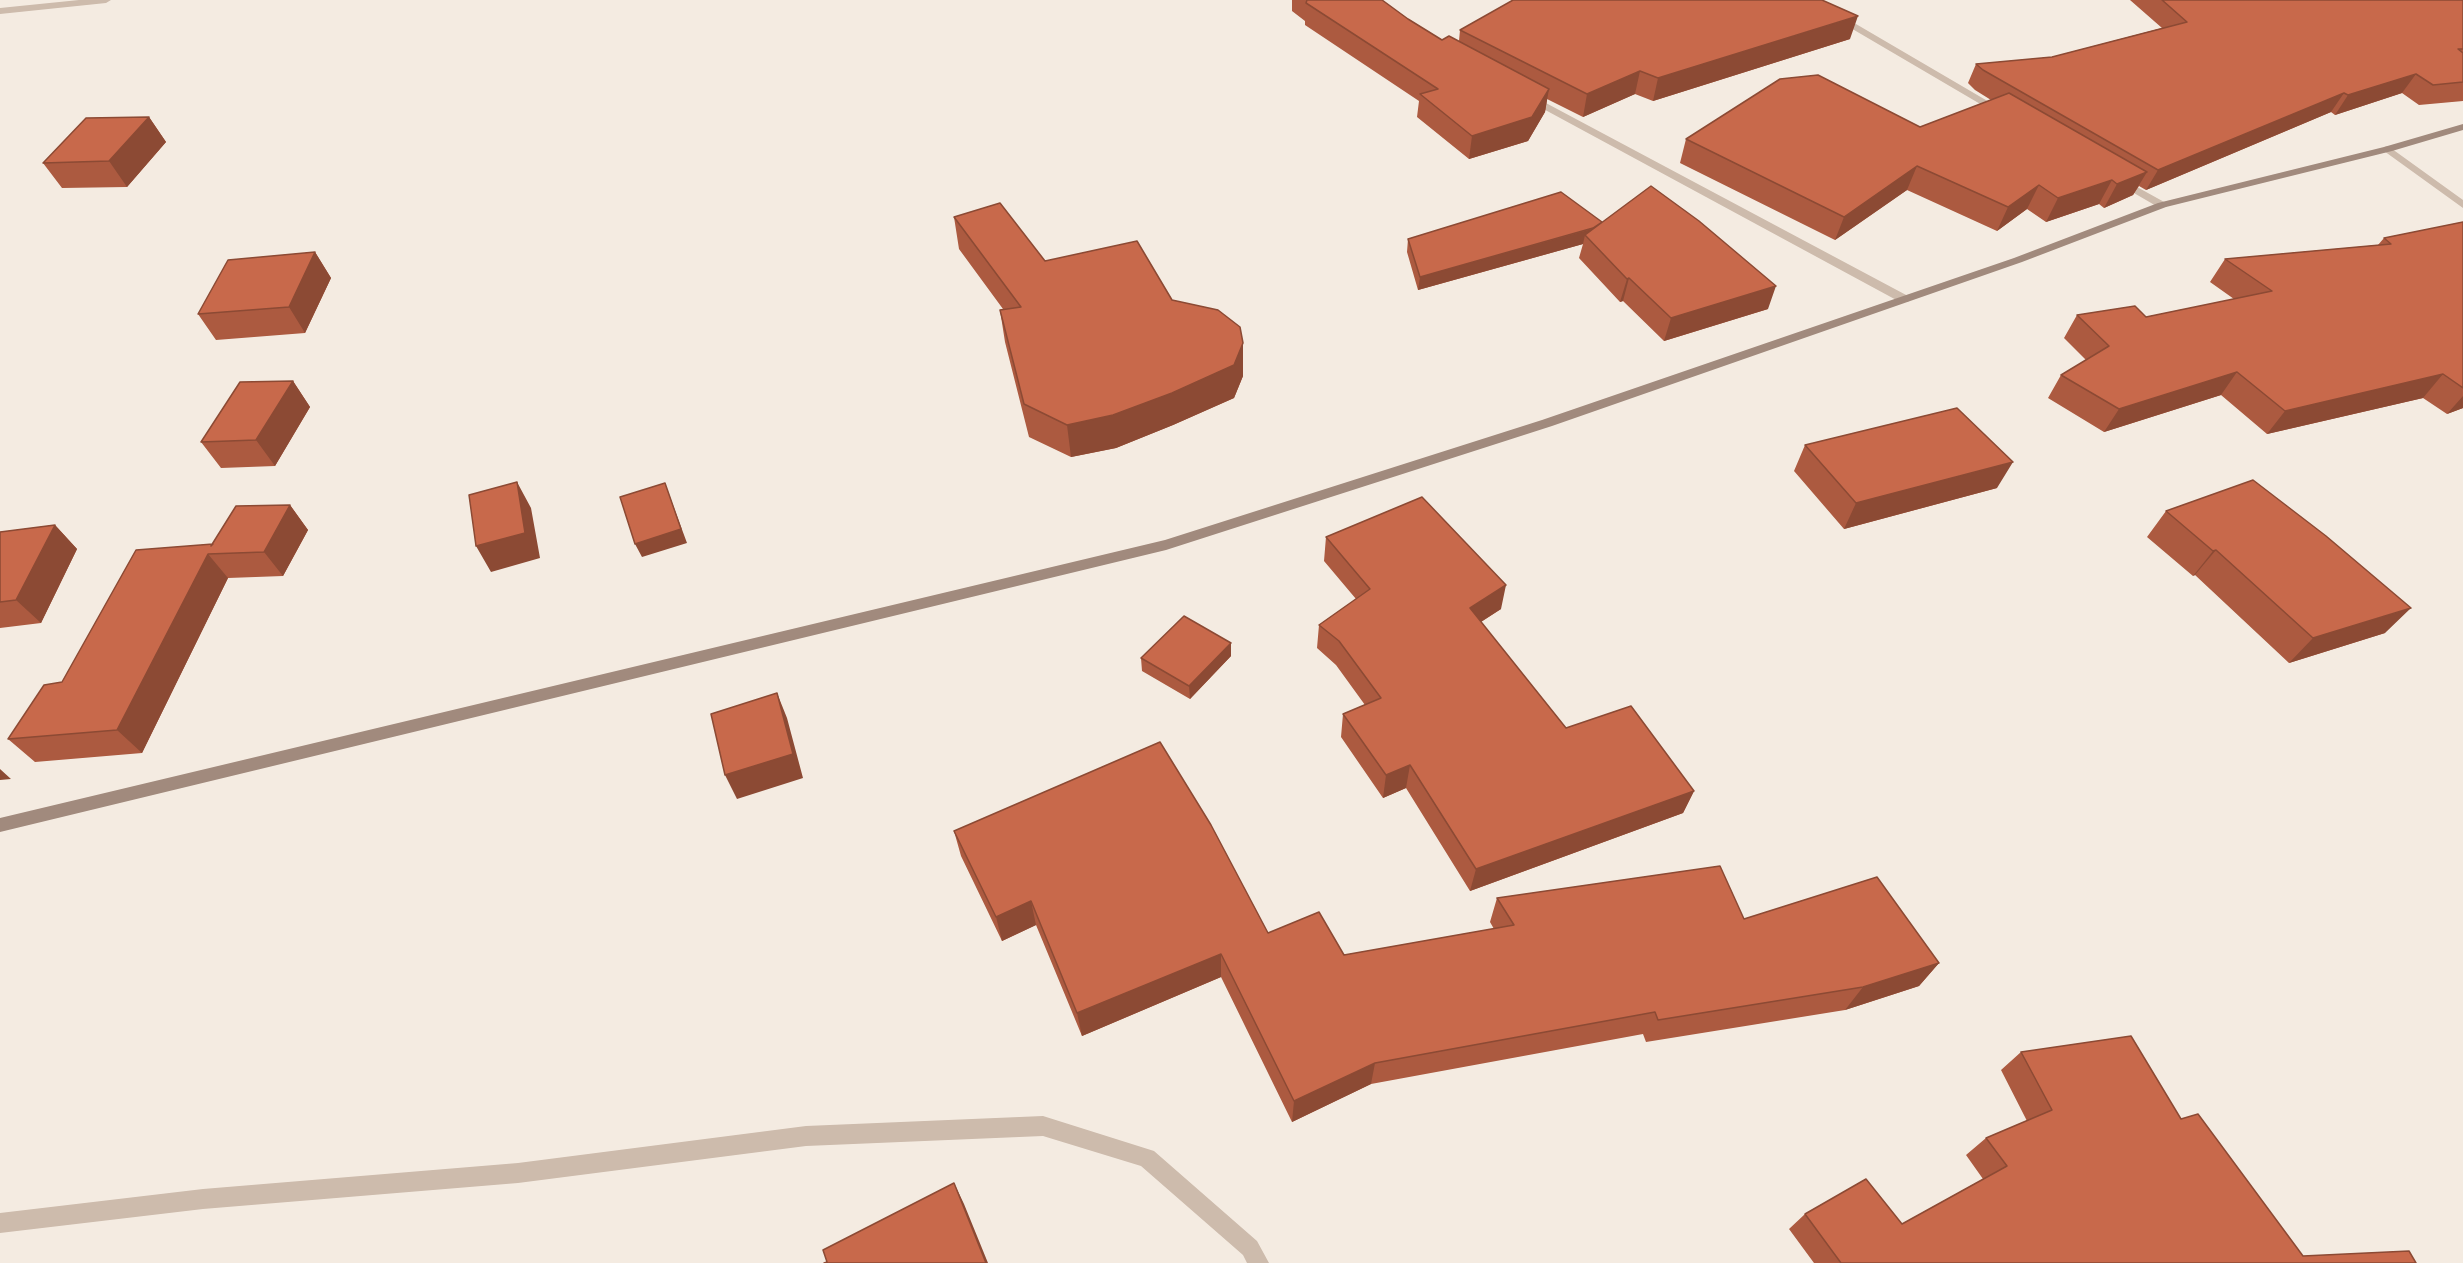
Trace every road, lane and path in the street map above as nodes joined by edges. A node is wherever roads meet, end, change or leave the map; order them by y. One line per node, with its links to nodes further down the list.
1 (106, 0): 3 (street)
2 (1808, 0): 5 (street)
3 (0, 11)
4 (1521, 93): 11 (street)
5 (2011, 117)
6 (2463, 127): 7 (street)
7 (2388, 149): 9 (street); 10 (street)
8 (2112, 176): 10 (street)
9 (2463, 204)
10 (2162, 205): 11 (street)
11 (1904, 299): 12 (street)
12 (0, 825)
13 (0, 1223): 14 (street)
14 (1259, 1263)

